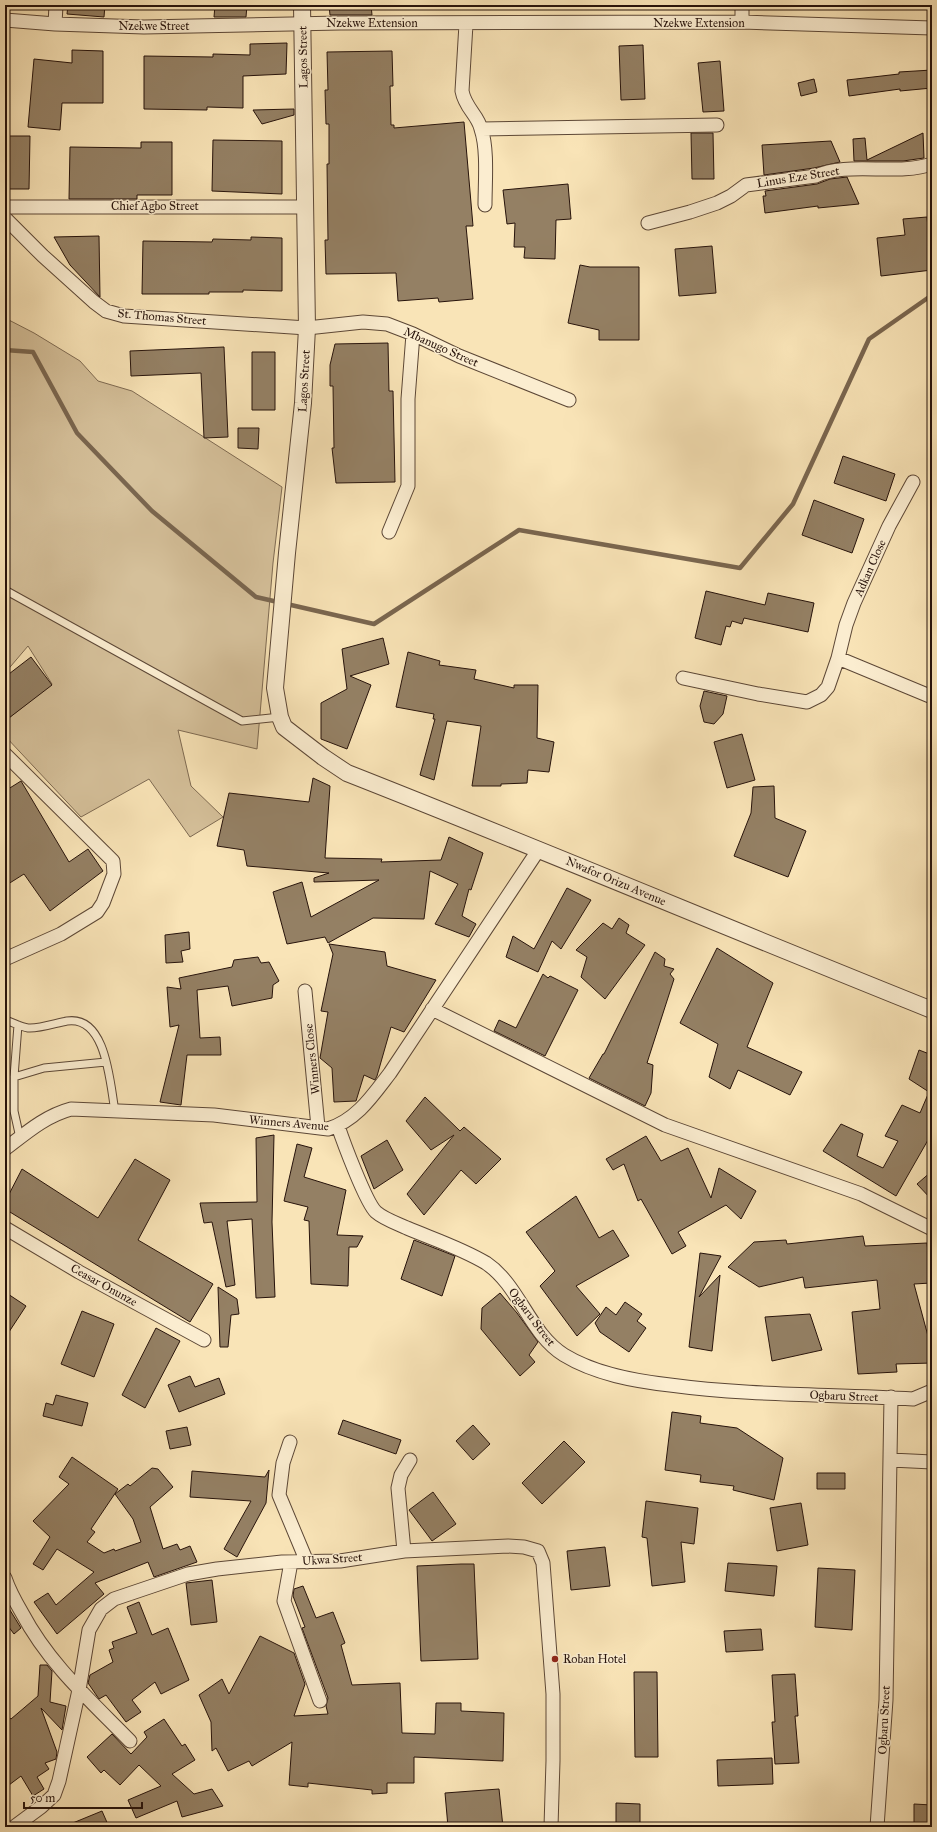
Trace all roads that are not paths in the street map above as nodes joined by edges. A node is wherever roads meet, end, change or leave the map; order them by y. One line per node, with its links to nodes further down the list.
1 (56, 5): 6 (street)
2 (302, 5): 7 (street, Lagos Street)
3 (742, 5): 5 (street)
4 (5, 20): 6 (street, Nzekwe Street)
5 (742, 22): 8 (street, Nzekwe Extension); 9 (street, Nzekwe Extension)
6 (54, 24): 7 (street, Nzekwe Street)
7 (302, 24): 8 (street, Nzekwe Extension); 13 (street, Lagos Street)
8 (466, 24): 11 (street)
9 (932, 28)
10 (717, 125): 11 (street)
11 (482, 129): 14 (street)
12 (932, 164): 17 (street, Linus Eze Street)
13 (305, 206): 15 (street, Chief Agbo Street); 18 (street, Lagos Street)
14 (485, 206)
15 (5, 207)
16 (5, 218): 18 (street, St. Thomas Street)
17 (648, 223)
18 (307, 328): 19 (street, Mbanugo Street); 27 (street, Lagos Street)
19 (413, 334): 20 (street, Mbanugo Street); 22 (street)
20 (569, 400)
21 (912, 482): 24 (street, Adkan Close)
22 (389, 532)
23 (5, 590): 27 (lane)
24 (838, 658): 25 (street, Adkan Close); 26 (street)
25 (683, 678)
26 (932, 697)
27 (280, 717): 28 (street, Lagos Street)
28 (305, 744): 30 (street, Nwafor Orizu Avenue)
29 (5, 754): 31 (street)
30 (539, 849): 33 (street, Winners Avenue); 34 (street, Nwafor Orizu Avenue)
31 (5, 959)
32 (305, 991): 41 (street, Winners Close)
33 (432, 1009): 40 (street, Winners Avenue); 45 (street)
34 (932, 1010)
35 (5, 1020): 36 (lane)
36 (18, 1025): 37 (lane); 38 (lane)
37 (106, 1062): 38 (lane); 39 (lane)
38 (14, 1077): 42 (lane)
39 (115, 1111): 41 (street, Winners Avenue); 42 (street, Winners Avenue)
40 (338, 1126): 41 (street, Winners Avenue); 48 (street, Ogbaru Street)
41 (318, 1127)
42 (20, 1138): 43 (street, Winners Avenue)
43 (5, 1149)
44 (5, 1228): 46 (street, Ceasar Onunze)
45 (932, 1229)
46 (204, 1340)
47 (932, 1391): 48 (street, Ogbaru Street)
48 (891, 1398): 51 (street, Ogbaru Street)
49 (290, 1442): 55 (street)
50 (410, 1460): 53 (street)
51 (891, 1460): 52 (street); 62 (street, Ogbaru Street)
52 (932, 1462)
53 (404, 1551): 55 (street, Ukwa Street); 61 (street, Ukwa Street)
54 (291, 1562): 55 (street, Ukwa Street); 57 (street, Ukwa Street); 58 (street)
55 (307, 1562)
56 (5, 1578): 57 (street)
57 (79, 1690): 59 (street); 60 (street, Ukwa Street)
58 (320, 1701)
59 (130, 1740)
60 (14, 1827)
61 (551, 1827)
62 (877, 1827)

